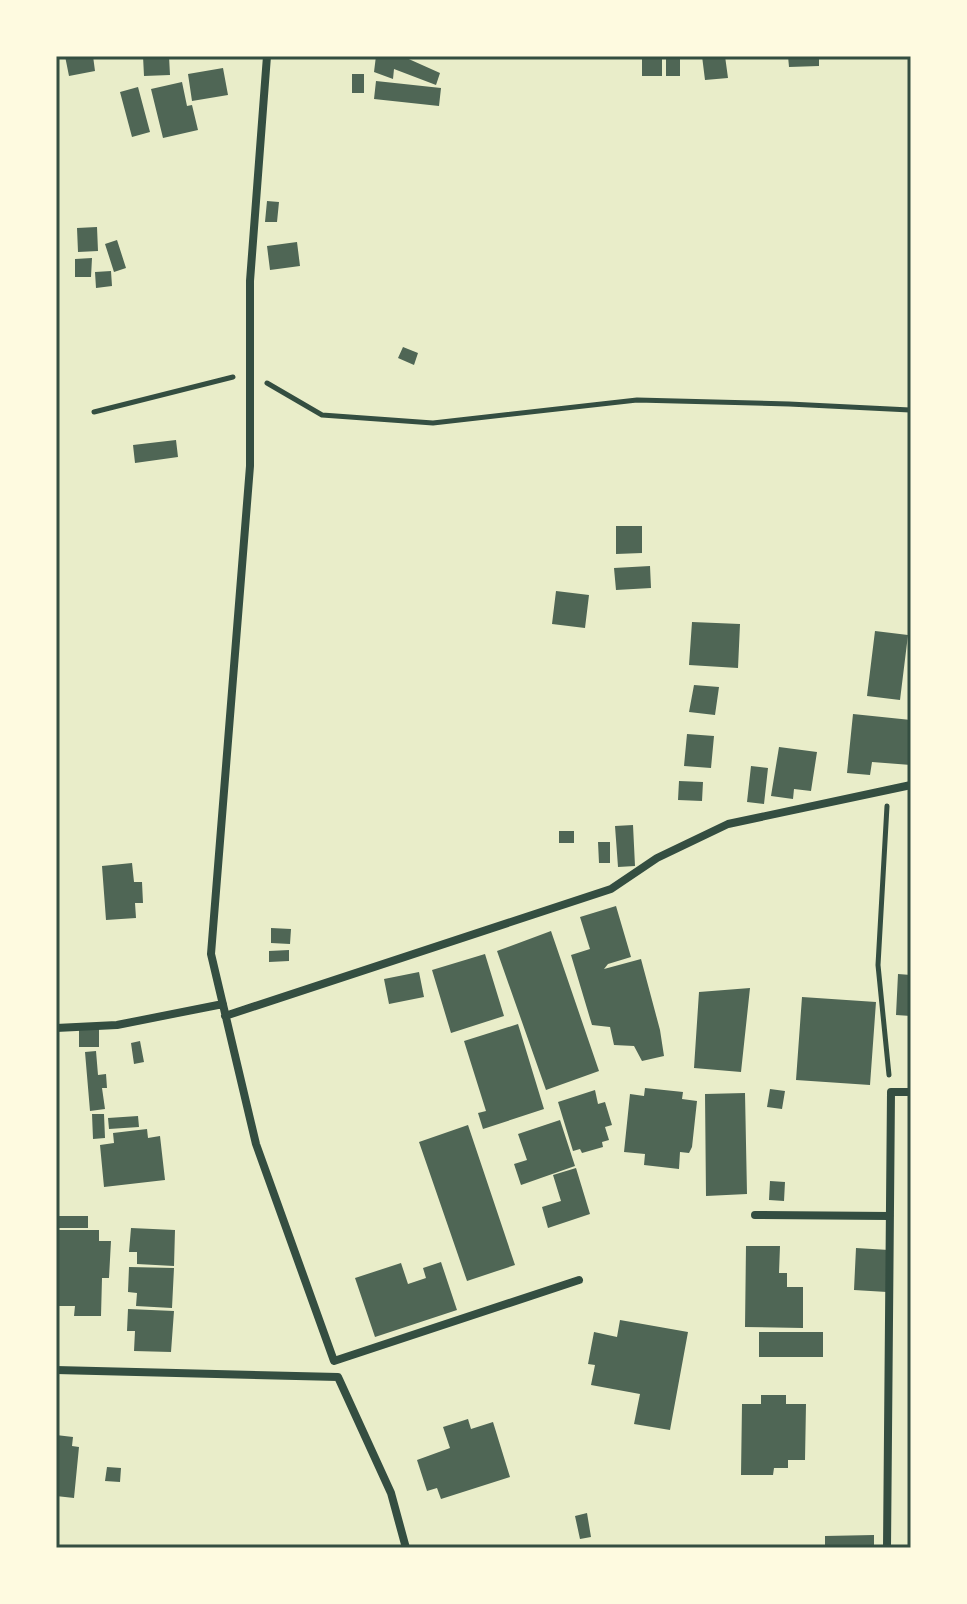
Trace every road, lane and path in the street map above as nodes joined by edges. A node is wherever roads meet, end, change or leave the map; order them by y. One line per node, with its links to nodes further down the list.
1 (267, 56): 2 (street)
2 (249, 372): 3 (path); 4 (path); 7 (street)
3 (910, 410)
4 (94, 412)
5 (911, 785): 6 (street)
6 (888, 790): 8 (street); 10 (path)
7 (223, 1004): 8 (street); 9 (street)
8 (225, 1016): 14 (street)
9 (56, 1028)
10 (891, 1092): 11 (street); 13 (street)
11 (911, 1092)
12 (755, 1215): 13 (street)
13 (890, 1216): 17 (street)
14 (579, 1280)
15 (56, 1370): 16 (street)
16 (406, 1548)
17 (887, 1548)

